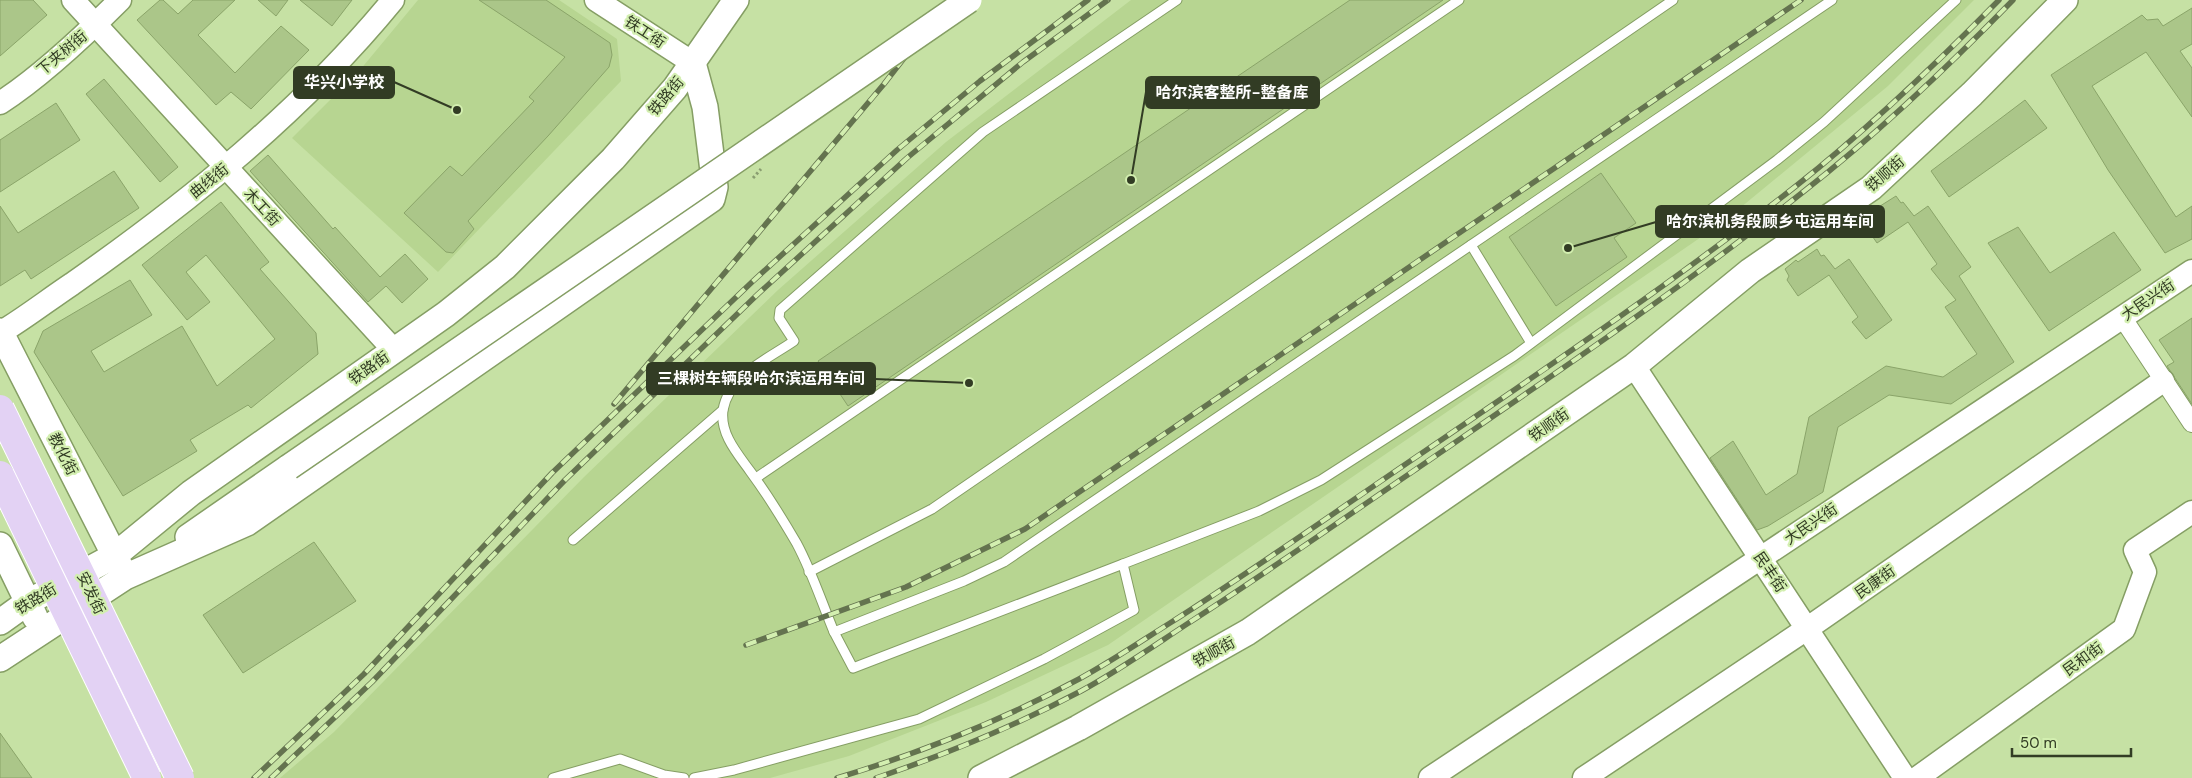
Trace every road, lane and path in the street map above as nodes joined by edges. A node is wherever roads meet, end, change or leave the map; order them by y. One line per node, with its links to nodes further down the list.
1 (73, 0): 14 (street, 木工街)
2 (120, 0): 14 (street, 下夹树街)
3 (393, 0): 17 (street, 曲线街)
4 (596, 0): 15 (street, 铁工街)
5 (736, 0): 15 (main road, 铁路街)
6 (944, 0): 29 (main road)
7 (969, 0): 29 (main road, bridge)
8 (1177, 0): 27 (lane)
9 (1459, 0): 31 (lane)
10 (1674, 0): 38 (lane)
11 (1832, 0): 18 (lane)
12 (1956, 0): 22 (lane)
13 (2065, 0): 24 (main road, 铁顺街)
14 (95, 25): 16 (street, 下夹树街); 17 (street, 木工街)
15 (693, 63): 37 (main road, 铁路街); 37 (main road, 铁路街)
16 (0, 103)
17 (226, 167): 21 (street, 曲线街); 23 (street, 木工街)
18 (1471, 245): 22 (lane); 43 (lane)
19 (2192, 271): 20 (street, 大民兴街)
20 (2122, 317): 25 (street); 35 (street, 大民兴街)
21 (0, 332): 37 (main road, 教化街)
22 (1530, 343): 36 (lane)
23 (391, 347)
24 (1634, 366): 35 (street, 民丰街); 50 (main road, 铁顺街)
25 (2163, 381): 28 (street); 41 (street, 民康街)
26 (0, 409): 46 (highway, 安发街, bridge)
27 (723, 410): 31 (lane); 33 (lane)
28 (2192, 422)
29 (284, 461): 37 (main road)
30 (0, 475): 45 (highway, 安发街, bridge)
31 (756, 478): 38 (lane)
32 (2192, 512): 54 (street, 民和街)
33 (573, 540)
34 (0, 544): 39 (main road)
35 (1761, 558): 41 (street, 民丰街); 51 (street, 大民兴街)
36 (1123, 564): 43 (lane); 49 (lane)
37 (120, 566): 39 (main road, 铁路街); 42 (main road, 铁路街)
38 (809, 572): 43 (lane)
39 (28, 602): 40 (main road, 铁路街); 42 (main road)
40 (0, 622)
41 (1808, 628): 52 (street, 民康街); 53 (street, 民丰街)
42 (42, 631): 44 (main road, 铁路街)
43 (834, 632)
44 (0, 659)
45 (147, 778)
46 (180, 778)
47 (553, 778): 48 (lane)
48 (684, 778)
49 (694, 778)
50 (981, 778)
51 (1430, 778)
52 (1584, 778)
53 (1905, 778)
54 (1917, 778)

